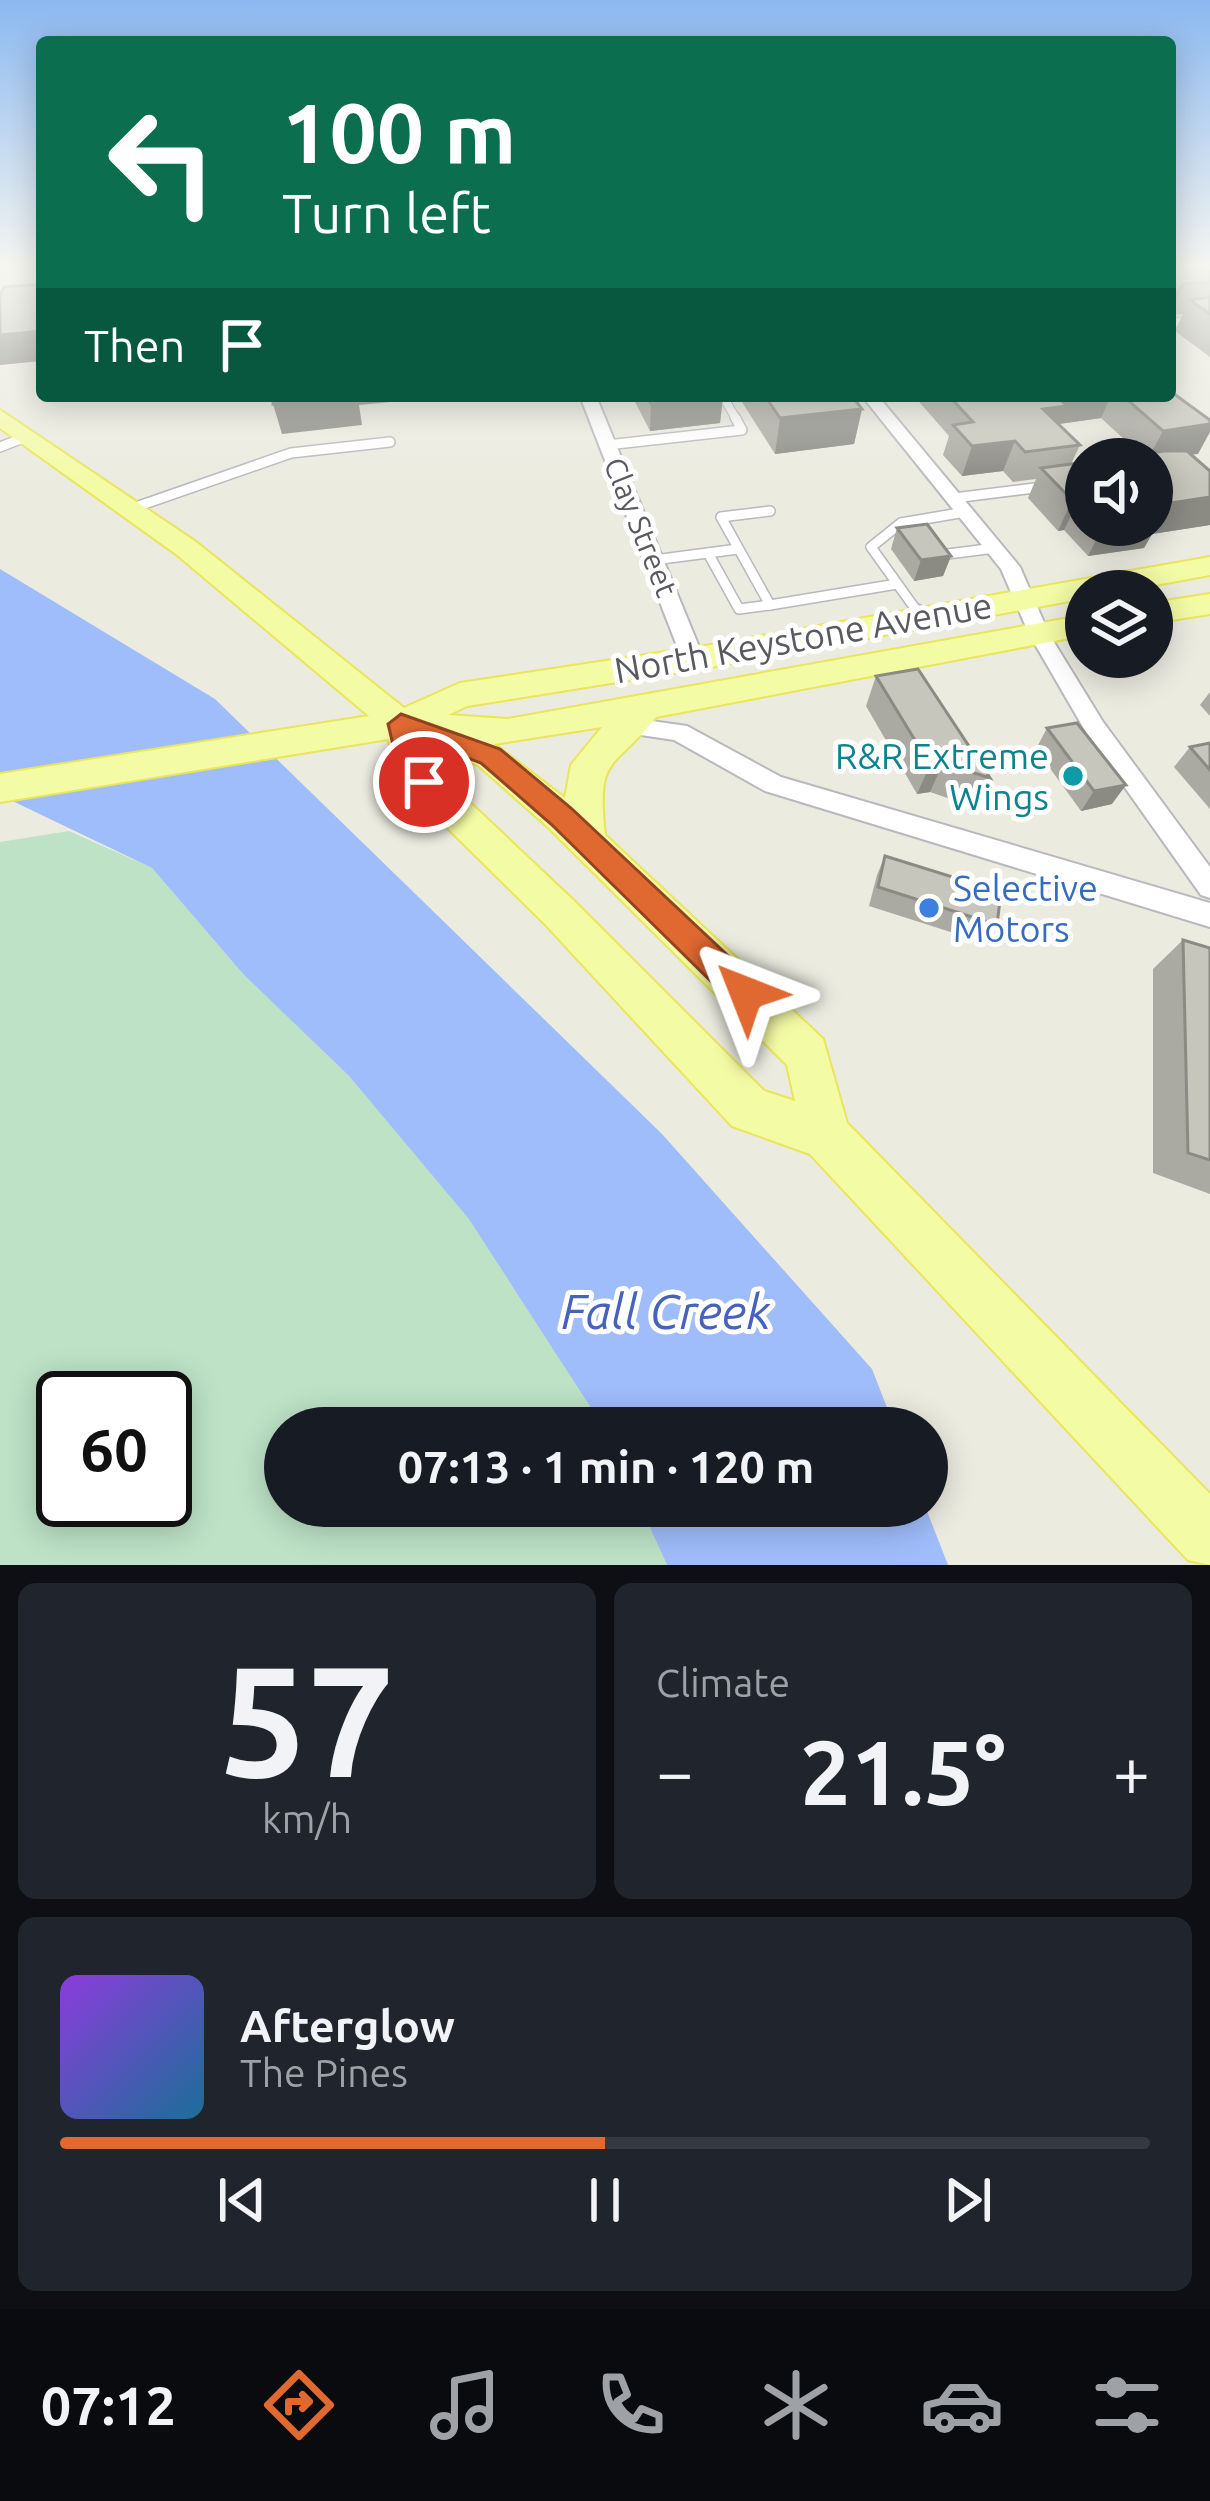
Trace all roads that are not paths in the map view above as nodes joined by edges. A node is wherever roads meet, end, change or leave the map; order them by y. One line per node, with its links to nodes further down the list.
1 (590, 402): 7 (street, Clay Street)
2 (729, 402): 7 (lane)
3 (875, 402): 10 (street)
4 (0, 417): 5 (main road)
5 (29, 436): 8 (lane); 11 (main road)
6 (390, 442): 11 (lane)
7 (608, 445): 17 (street, Clay Street)
8 (0, 447)
9 (1064, 484): 10 (lane)
10 (959, 505): 13 (street); 19 (lane)
11 (134, 508): 29 (main road)
12 (770, 511): 14 (lane)
13 (995, 548): 16 (lane); 20 (street)
14 (738, 549): 15 (lane); 22 (lane)
15 (708, 553): 17 (lane); 22 (lane)
16 (940, 554)
17 (654, 560): 27 (street, Clay Street)
18 (1210, 566): 20 (main road, North Keystone Avenue)
19 (897, 584): 22 (lane); 24 (lane)
20 (1024, 597): 24 (main road, North Keystone Avenue); 26 (street)
21 (1210, 604): 23 (main road)
22 (770, 605)
23 (1173, 610)
24 (920, 616): 27 (main road, North Keystone Avenue)
25 (1065, 629): 26 (main road, North Keystone Avenue)
26 (1039, 634): 28 (main road, North Keystone Avenue); 32 (street)
27 (693, 659): 29 (main road, North Keystone Avenue)
28 (637, 717): 29 (main road, North Keystone Avenue); 31 (main road); 33 (street)
29 (401, 724): 30 (main road, North Keystone Avenue); 31 (main road); 34 (main road)
30 (0, 788)
31 (587, 841): 34 (main road)
32 (1210, 887)
33 (1210, 915)
34 (826, 1136): 35 (main road)
35 (1210, 1538)

